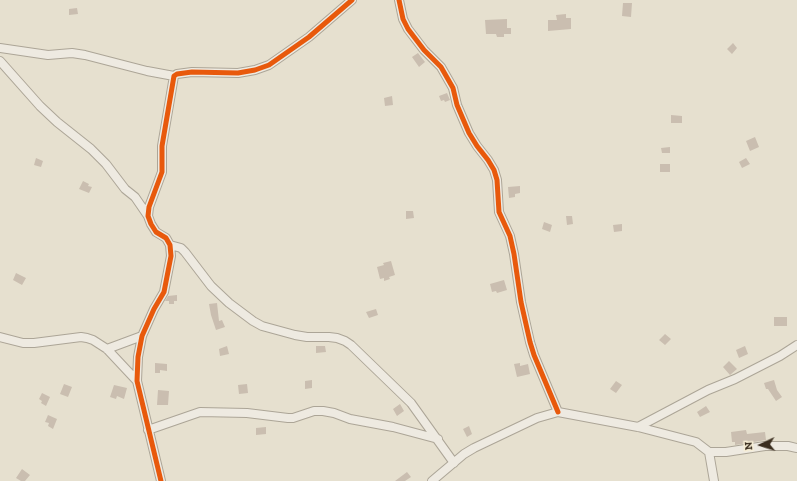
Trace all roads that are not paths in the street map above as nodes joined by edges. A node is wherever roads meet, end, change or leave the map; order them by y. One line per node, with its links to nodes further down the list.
1 (352, 0): 5 (street)
2 (399, 0): 13 (street)
3 (0, 48): 5 (street)
4 (0, 61): 6 (street)
5 (174, 76): 6 (street)
6 (148, 216): 7 (street)
7 (170, 245): 8 (street); 16 (street)
8 (142, 336): 11 (street); 12 (street)
9 (0, 337): 11 (street)
10 (797, 345): 14 (street)
11 (107, 349): 12 (street)
12 (137, 381): 15 (street)
13 (558, 412): 14 (street); 19 (street)
14 (638, 427): 18 (street)
15 (148, 430): 16 (street); 20 (street)
16 (438, 439): 19 (street)
17 (797, 448): 18 (street)
18 (709, 452): 22 (street)
19 (454, 463): 21 (street)
20 (161, 481)
21 (432, 481)
22 (714, 481)

